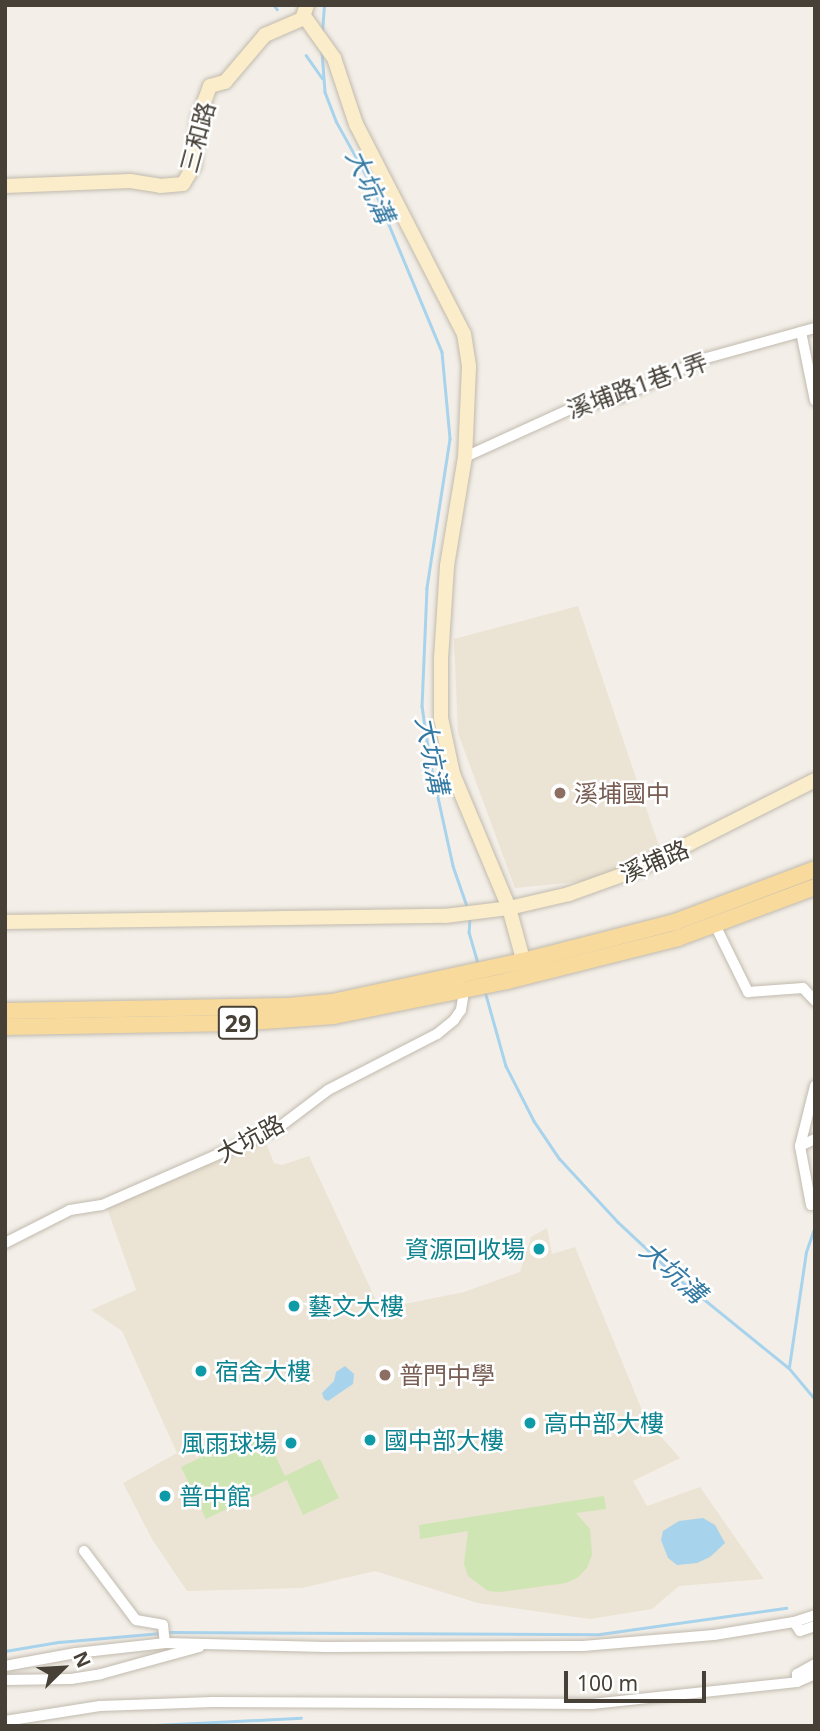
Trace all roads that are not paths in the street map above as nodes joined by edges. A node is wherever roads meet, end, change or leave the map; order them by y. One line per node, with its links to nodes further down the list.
1 (308, 16): 2 (street, 三和路); 6 (street)
2 (5, 186)
3 (815, 328): 4 (street, 溪埔路1巷1弄)
4 (801, 332): 5 (street); 6 (street, 溪埔路1巷1弄)
5 (815, 401)
6 (465, 457): 10 (street)
7 (815, 780): 10 (street, 溪埔路)
8 (815, 869): 13 (main road, 29)
9 (815, 887): 12 (main road, 29)
10 (509, 908): 11 (street, 溪埔路); 13 (street)
11 (5, 922)
12 (715, 925): 13 (main road, 29); 15 (street)
13 (525, 969): 14 (main road, 29)
14 (463, 982): 16 (main road, 29); 17 (main road, 29); 22 (street, 大坑路)
15 (815, 1001)
16 (5, 1011)
17 (5, 1027)
18 (815, 1086): 20 (street)
19 (815, 1139): 20 (street)
20 (800, 1146): 21 (street)
21 (811, 1205)
22 (5, 1243)
23 (84, 1551): 27 (street)
24 (815, 1615): 25 (street)
25 (794, 1622): 26 (street); 28 (street)
26 (815, 1626)
27 (165, 1643): 28 (street); 30 (street)
28 (210, 1644): 32 (street)
29 (815, 1664): 33 (street)
30 (5, 1666)
31 (815, 1674): 33 (street)
32 (5, 1680)
33 (797, 1682): 34 (street)
34 (5, 1721)

